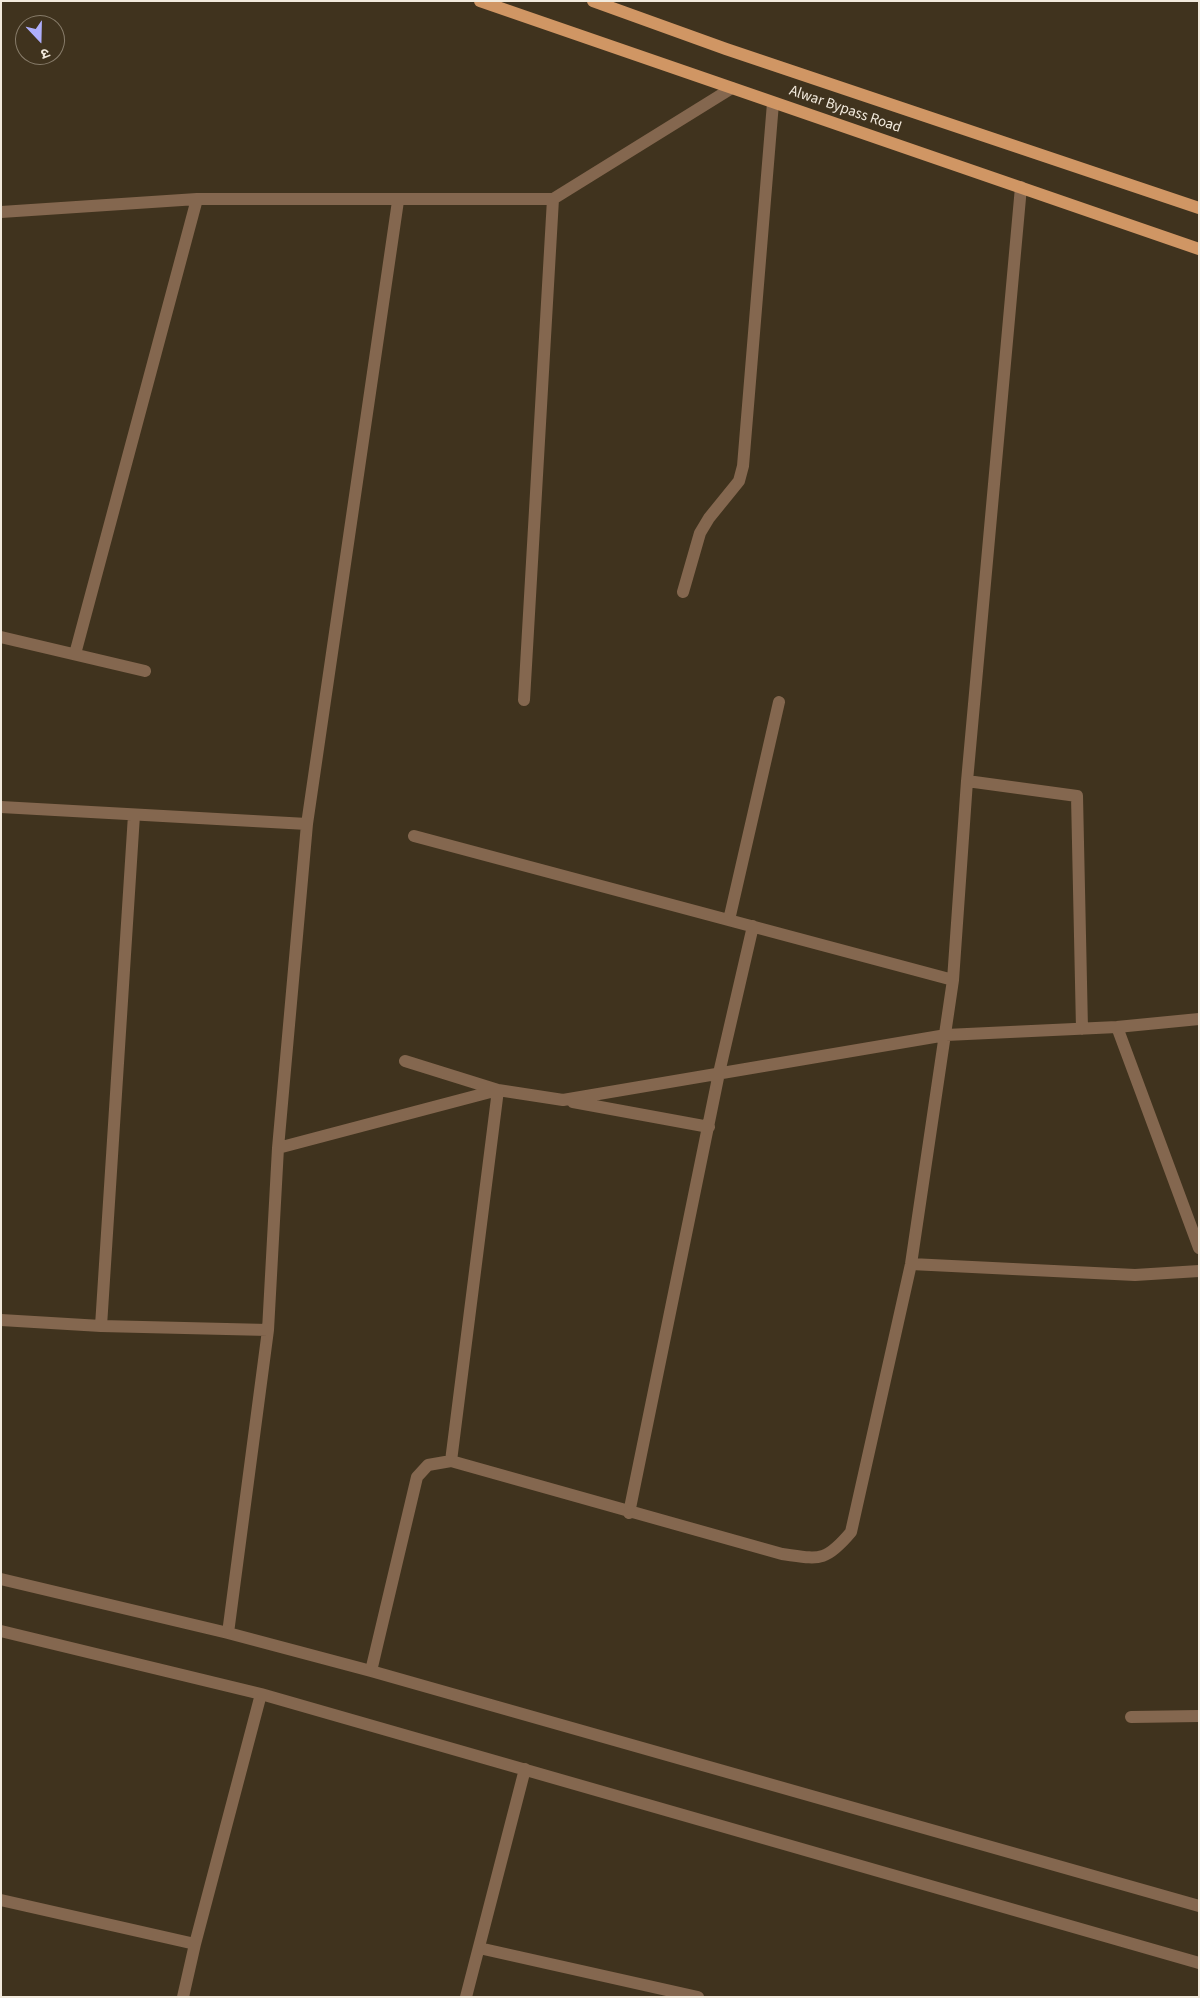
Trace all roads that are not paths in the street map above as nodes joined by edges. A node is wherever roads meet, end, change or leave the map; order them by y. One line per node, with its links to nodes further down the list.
1 (480, 1): 3 (main road, Alwar Bypass Road)
2 (593, 1): 9 (main road, Alwar Bypass Road)
3 (732, 88): 4 (main road, Alwar Bypass Road); 7 (street)
4 (773, 103): 5 (main road, Alwar Bypass Road); 12 (street)
5 (1021, 187): 11 (main road, Alwar Bypass Road); 18 (street)
6 (197, 199): 8 (street); 10 (street); 14 (street)
7 (553, 199): 8 (street); 16 (street)
8 (398, 201): 21 (street)
9 (1199, 208)
10 (1, 212)
11 (1199, 249)
12 (683, 592)
13 (1, 637): 14 (street)
14 (75, 654): 15 (street)
15 (145, 671)
16 (524, 700)
17 (779, 702): 23 (street)
18 (967, 781): 25 (street); 28 (street)
19 (1, 807): 20 (street)
20 (134, 815): 21 (street); 40 (street)
21 (307, 824): 35 (street)
22 (414, 836): 23 (street)
23 (729, 920): 24 (street)
24 (753, 926): 25 (street); 31 (street)
25 (953, 980): 29 (street)
26 (1199, 1019): 27 (street)
27 (1117, 1026): 28 (street); 36 (street)
28 (1082, 1028): 29 (street)
29 (946, 1035): 31 (street); 37 (street)
30 (405, 1061): 32 (street)
31 (720, 1074): 33 (street); 34 (street)
32 (498, 1090): 33 (street); 35 (street); 42 (street)
33 (563, 1100): 34 (street)
34 (708, 1127): 43 (street)
35 (278, 1148): 41 (street)
36 (1199, 1248)
37 (911, 1264): 38 (street); 43 (street)
38 (1199, 1271)
39 (1, 1320): 40 (street)
40 (101, 1326): 41 (street)
41 (268, 1330): 46 (street)
42 (451, 1461): 43 (street); 47 (street)
43 (629, 1512)
44 (1, 1579): 46 (street)
45 (1, 1631): 48 (street)
46 (228, 1632): 47 (street)
47 (371, 1670): 53 (street)
48 (260, 1694): 51 (street); 54 (street)
49 (1131, 1716): 50 (street)
50 (1199, 1716)
51 (525, 1769): 55 (street); 56 (street)
52 (1, 1900): 54 (street)
53 (1199, 1906)
54 (195, 1944): 57 (street)
55 (479, 1948): 58 (street); 59 (street)
56 (1199, 1963)
57 (183, 1997)
58 (466, 1997)
59 (698, 1997)

